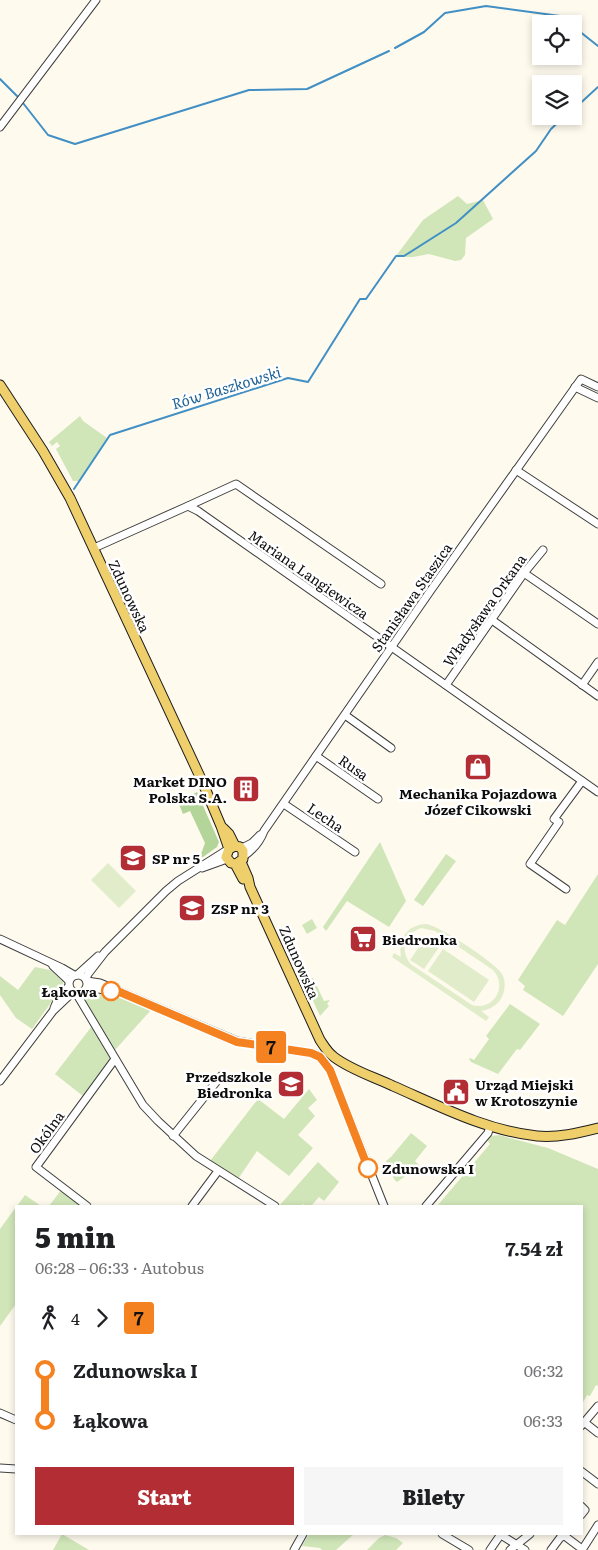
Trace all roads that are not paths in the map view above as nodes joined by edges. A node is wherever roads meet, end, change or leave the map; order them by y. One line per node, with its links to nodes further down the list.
1 (96, 0): 2 (street)
2 (0, 127)
3 (0, 385): 10 (main road, Zdunowska)
4 (575, 387): 5 (street, Stanisława Staszica); 6 (street); 7 (street, Stanisława Staszica)
5 (598, 388)
6 (598, 398)
7 (516, 470): 9 (street); 16 (street, Stanisława Staszica)
8 (188, 506): 10 (street); 13 (street); 16 (street, Mariana Langiewicza)
9 (598, 524)
10 (94, 548): 29 (main road, Zdunowska)
11 (543, 550): 12 (street, Władysława Orkana)
12 (524, 573): 14 (street, Władysława Orkana); 15 (street)
13 (381, 584)
14 (492, 620): 18 (street, Władysława Orkana); 19 (street)
15 (598, 624)
16 (392, 646): 18 (street, Mariana Langiewicza); 21 (street, Stanisława Staszica)
17 (598, 662): 19 (street)
18 (446, 685): 24 (street, Mariana Langiewicza)
19 (582, 685): 20 (street)
20 (598, 696)
21 (345, 715): 22 (street); 23 (street, Stanisława Staszica)
22 (391, 748)
23 (316, 756): 26 (street, Rusa); 27 (street, Stanisława Staszica)
24 (582, 781): 25 (street, Mariana Langiewicza); 30 (street)
25 (598, 792)
26 (378, 799)
27 (284, 804): 28 (street, Lecha); 29 (street, Stanisława Staszica)
28 (355, 852)
29 (235, 854): 32 (street, Stanisława Staszica); 41 (main road, Zdunowska)
30 (566, 889)
31 (0, 939): 33 (street)
32 (105, 952): 34 (street, Stanisława Staszica); 35 (street, Stanisława Staszica)
33 (49, 962): 34 (street); 36 (street)
34 (76, 975): 35 (street); 36 (street, Stanisława Staszica)
35 (86, 985): 36 (street); 37 (street); 48 (street)
36 (72, 988): 37 (street); 40 (street)
37 (83, 1003): 38 (street)
38 (115, 1059): 43 (street); 45 (street, Okólna)
39 (221, 1076): 43 (street)
40 (0, 1081)
41 (490, 1126): 42 (main road); 49 (street)
42 (598, 1128)
43 (173, 1136): 44 (street)
44 (218, 1171): 46 (street); 47 (street)
45 (86, 1205)
46 (193, 1205)
47 (272, 1205)
48 (384, 1205)
49 (427, 1205)
50 (598, 1406): 53 (street)
51 (0, 1413): 52 (street)
52 (15, 1420)
53 (583, 1424): 54 (street)
54 (598, 1433)
55 (0, 1468): 56 (street)
56 (15, 1469)
57 (583, 1477): 58 (street)
58 (598, 1484)
59 (598, 1525): 74 (street)
60 (302, 1535): 68 (street)
61 (444, 1535): 69 (street)
62 (500, 1535): 70 (street)
63 (502, 1535): 67 (street)
64 (529, 1535): 67 (street)
65 (563, 1535): 73 (street)
66 (565, 1535): 74 (street)
67 (517, 1545): 71 (street); 72 (street)
68 (294, 1550)
69 (469, 1550)
70 (490, 1550)
71 (510, 1550)
72 (525, 1550)
73 (551, 1550)
74 (582, 1550)

